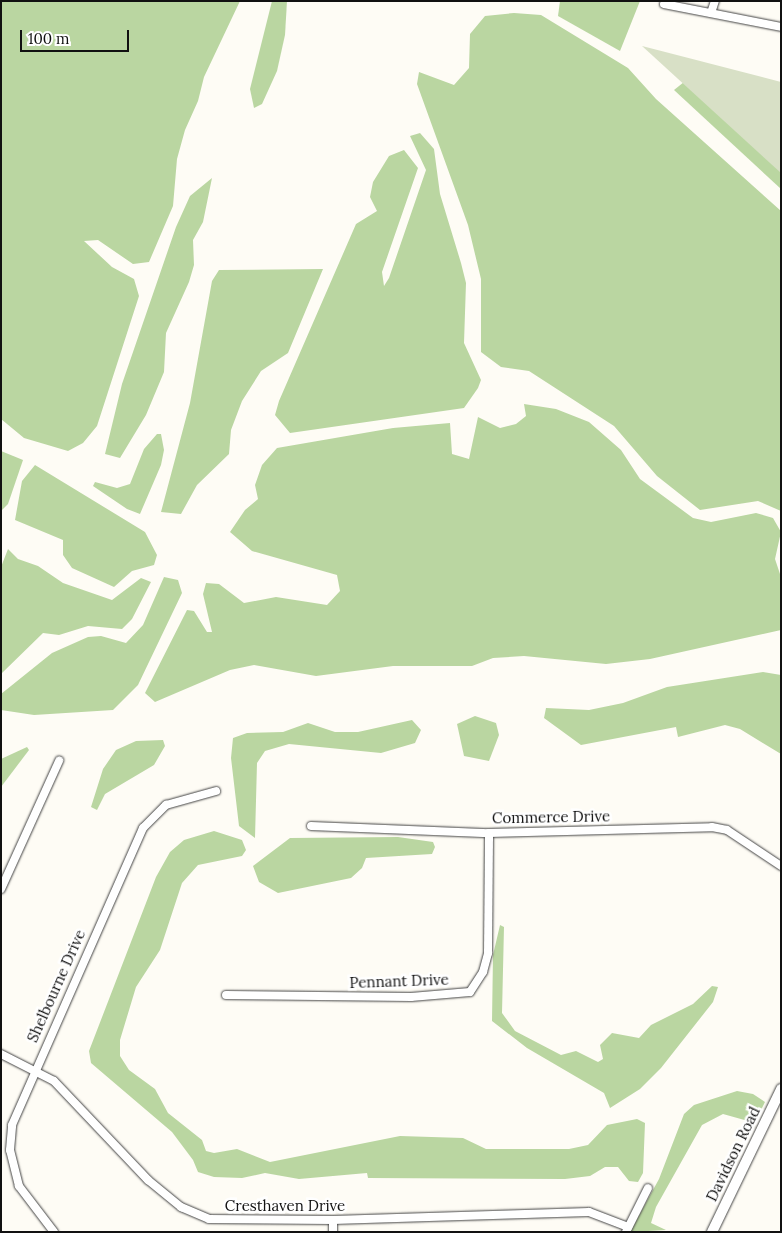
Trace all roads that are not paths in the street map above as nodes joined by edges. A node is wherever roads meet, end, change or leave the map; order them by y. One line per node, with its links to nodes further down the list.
1 (715, 1): 3 (street)
2 (664, 4): 3 (street)
3 (710, 13): 4 (street)
4 (781, 27)
5 (59, 761): 10 (street)
6 (216, 791): 13 (street, Shelbourne Drive)
7 (311, 826): 8 (street, Commerce Drive)
8 (489, 833): 9 (street, Commerce Drive); 11 (street, Pennant Drive)
9 (781, 866)
10 (1, 889)
11 (226, 995)
12 (1, 1054): 13 (street, Cresthaven Drive)
13 (34, 1069): 16 (street, Cresthaven Drive); 18 (street, Shelbourne Drive)
14 (781, 1089): 20 (street, Davidson Road)
15 (648, 1188): 17 (street)
16 (333, 1220): 17 (street, Cresthaven Drive); 19 (street)
17 (627, 1229)
18 (54, 1232)
19 (333, 1232)
20 (712, 1232)

